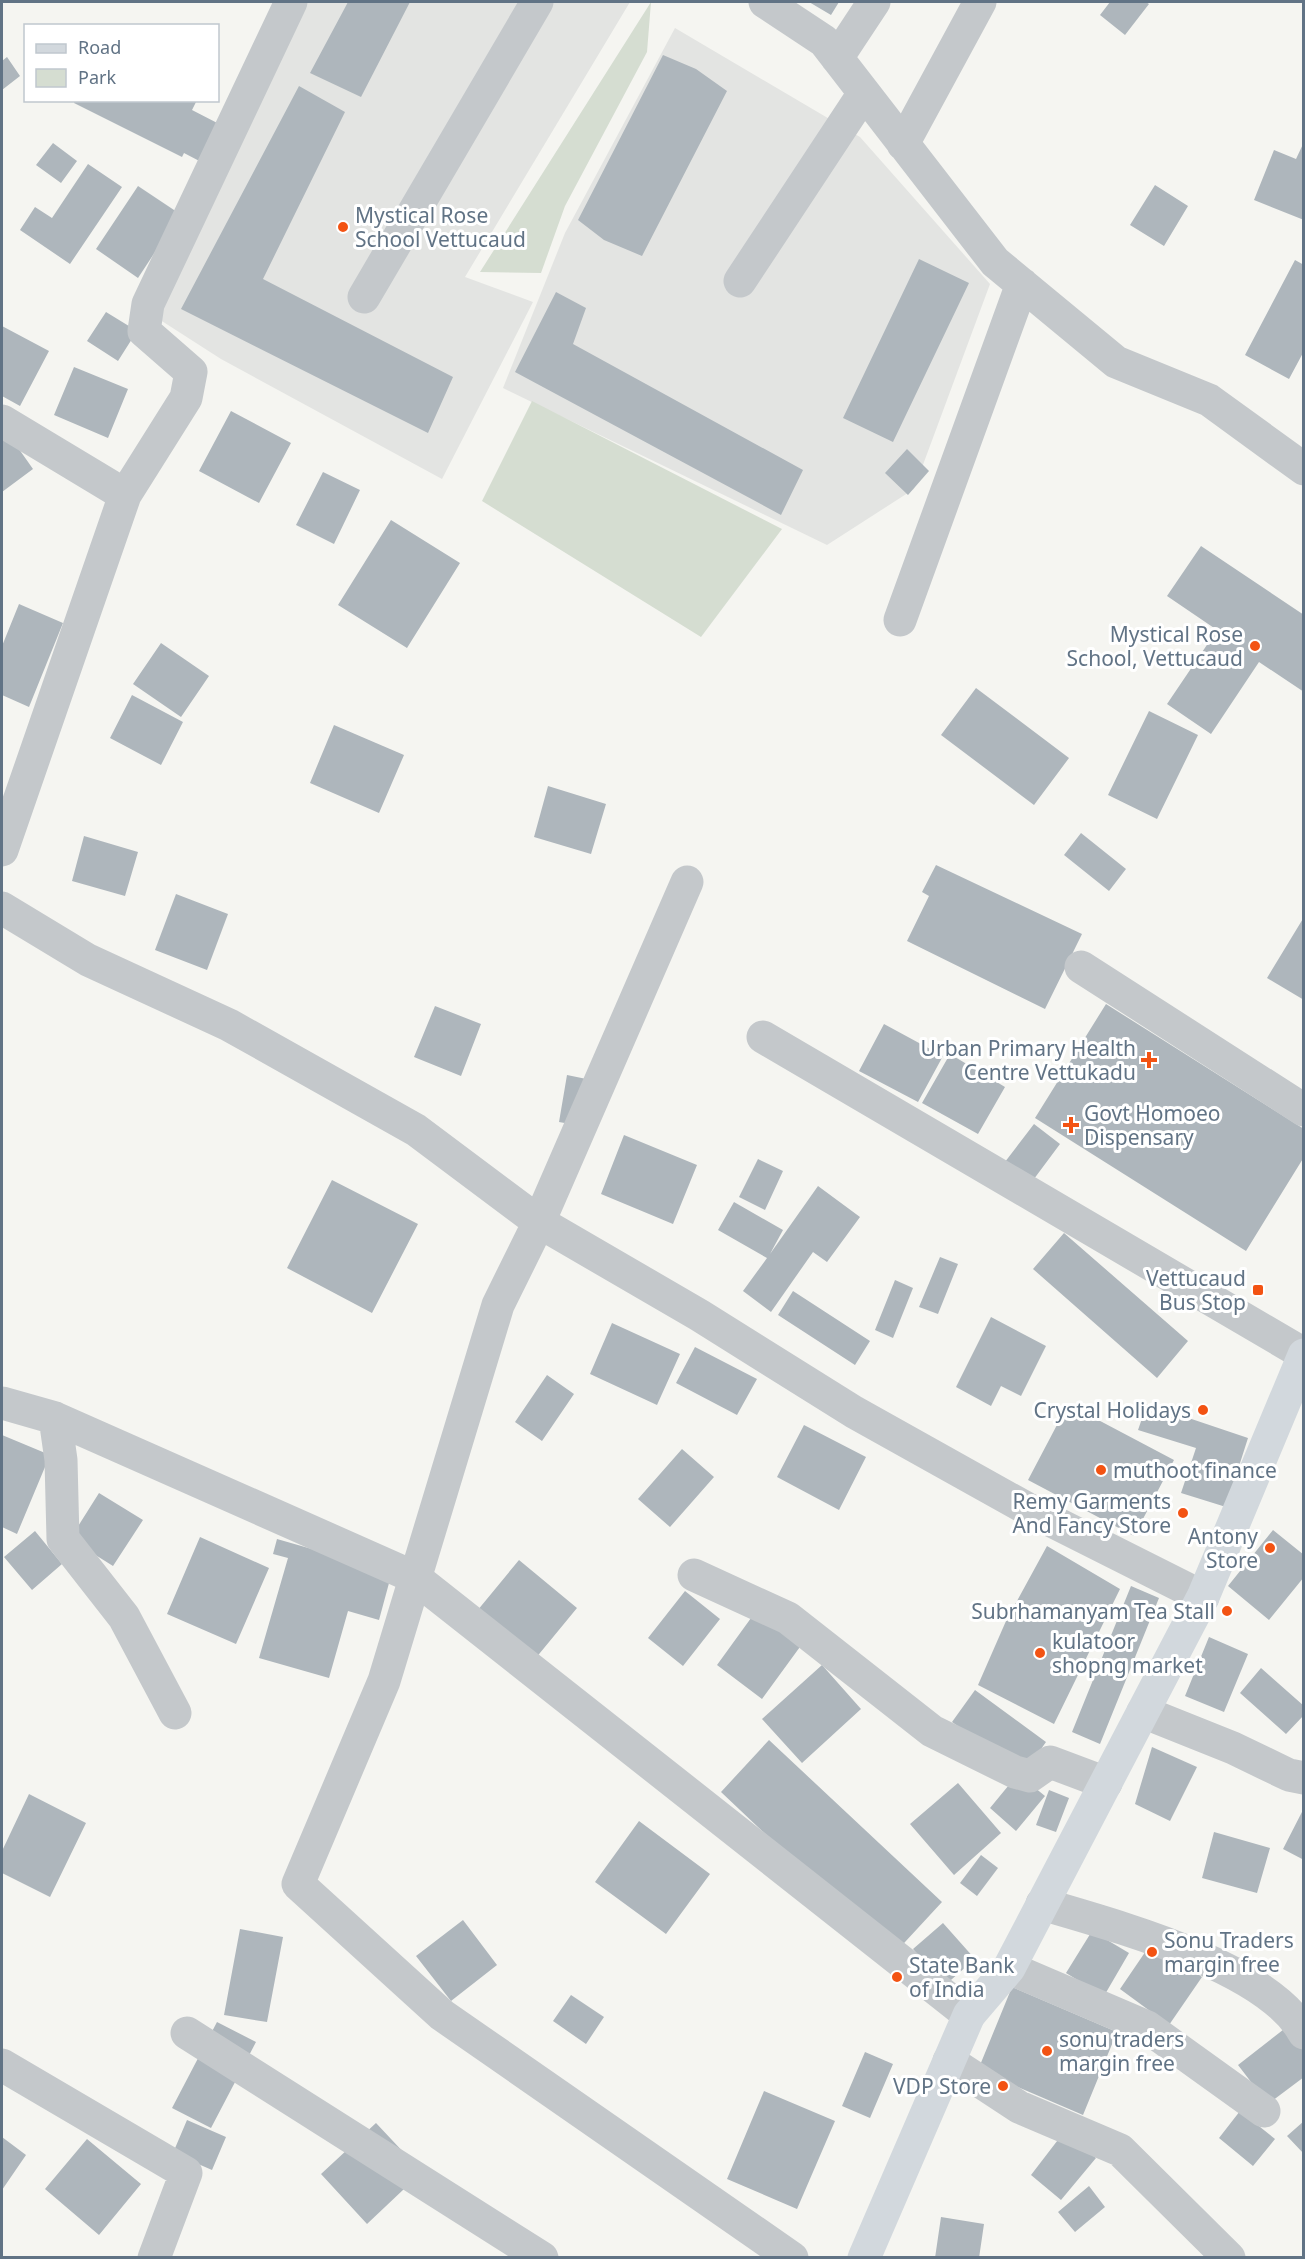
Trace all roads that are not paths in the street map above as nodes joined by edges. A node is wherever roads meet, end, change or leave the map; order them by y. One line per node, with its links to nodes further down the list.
1 (291, 2): 14 (street)
2 (537, 2): 11 (street)
3 (765, 2): 6 (street)
4 (874, 2): 6 (street)
5 (980, 2): 8 (street)
6 (837, 58): 7 (street)
7 (864, 93): 8 (street); 9 (street)
8 (903, 144): 10 (street)
9 (740, 281)
10 (1022, 284): 13 (street); 15 (street)
11 (364, 297)
12 (2, 421): 14 (street)
13 (1304, 469)
14 (125, 495): 16 (street)
15 (900, 620)
16 (2, 850)
17 (687, 882): 22 (street)
18 (2, 908): 22 (street)
19 (1081, 967): 21 (street)
20 (763, 1037): 23 (street)
21 (1304, 1110)
22 (539, 1222): 27 (street); 28 (street)
23 (1304, 1355): 28 (main road)
24 (2, 1403): 25 (street)
25 (55, 1418): 27 (street); 30 (street)
26 (694, 1575): 32 (street)
27 (414, 1577): 35 (street); 43 (street)
28 (1203, 1597): 29 (main road)
29 (1143, 1712): 31 (street); 32 (main road)
30 (175, 1713)
31 (1304, 1778)
32 (1106, 1783): 33 (main road)
33 (1042, 1905): 34 (main road); 37 (street)
34 (1009, 1968): 35 (main road); 40 (street)
35 (969, 2015): 38 (main road)
36 (187, 2033): 42 (street)
37 (1304, 2033)
38 (949, 2061): 44 (main road); 45 (street)
39 (2, 2065): 41 (street)
40 (1264, 2111)
41 (154, 2258)
42 (542, 2258)
43 (792, 2258)
44 (864, 2258)
45 (1229, 2258)

